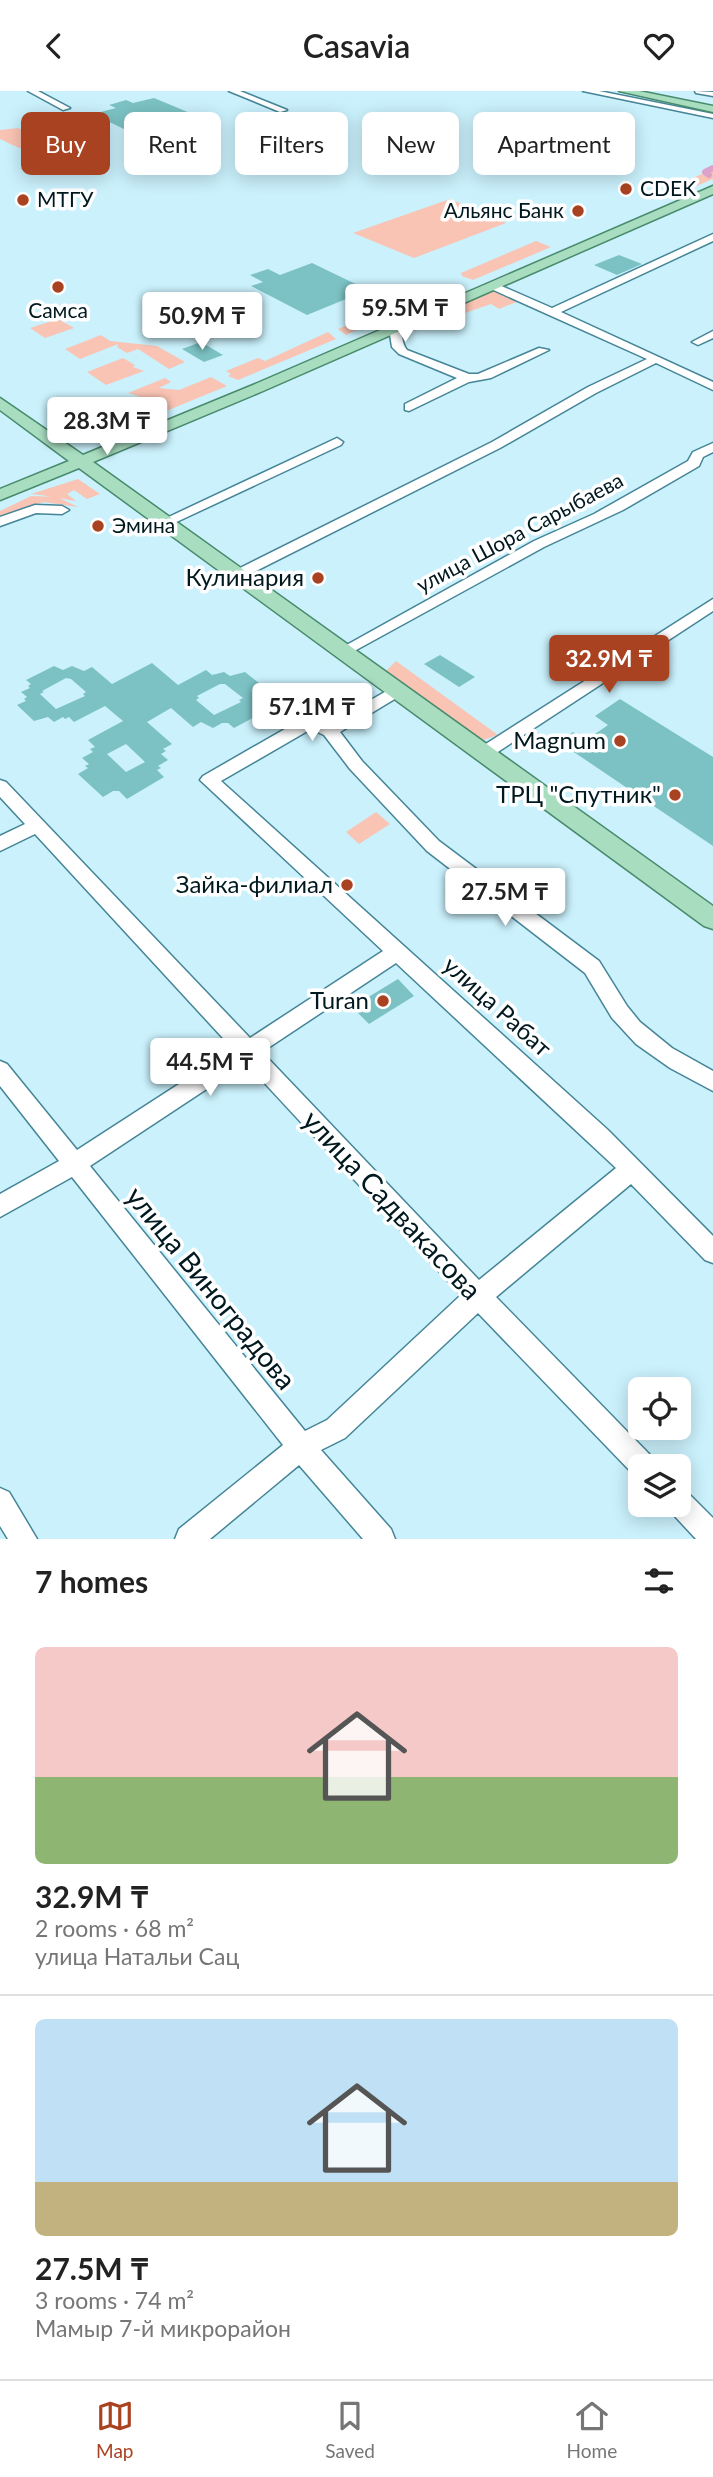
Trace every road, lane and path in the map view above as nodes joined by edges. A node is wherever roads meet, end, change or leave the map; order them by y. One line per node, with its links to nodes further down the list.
1 (32, 91): 10 (street)
2 (233, 91): 11 (street)
3 (587, 91): 12 (street)
4 (624, 91): 9 (main road)
5 (644, 91): 9 (main road)
6 (662, 91): 9 (main road)
7 (681, 91): 9 (main road)
8 (699, 91): 9 (street)
9 (713, 101)
10 (66, 108)
11 (283, 110)
12 (713, 116)
13 (713, 184): 29 (main road)
14 (713, 190): 16 (main road)
15 (713, 237): 17 (street)
16 (494, 286): 17 (street); 18 (main road)
17 (552, 312): 22 (street)
18 (393, 330): 23 (street); 29 (main road)
19 (713, 334): 20 (street)
20 (698, 342)
21 (542, 350): 23 (street)
22 (655, 359): 24 (street); 35 (street)
23 (467, 378): 26 (street)
24 (713, 386)
25 (0, 403): 29 (main road)
26 (409, 407)
27 (337, 442): 34 (street)
28 (713, 447): 37 (street, улица Шора Сарыбаева)
29 (77, 459): 30 (main road); 31 (main road); 34 (main road)
30 (0, 485)
31 (0, 495)
32 (62, 510): 33 (street)
33 (0, 522)
34 (165, 522): 35 (main road)
35 (236, 575): 37 (main road)
36 (713, 604): 40 (street)
37 (342, 652): 38 (main road)
38 (397, 690): 39 (street); 40 (main road)
39 (330, 731): 45 (street, улица Рабат); 48 (street)
40 (484, 753): 44 (main road)
41 (0, 786): 42 (street, улица Садвакасова)
42 (38, 825): 43 (street); 46 (street, улица Садвакасова)
43 (0, 844)
44 (713, 919)
45 (397, 951): 46 (street); 50 (street, улица Рабат)
46 (245, 1049): 49 (street); 53 (street, улица Садвакасова)
47 (0, 1070): 49 (street, улица Виноградова)
48 (713, 1082)
49 (75, 1164): 51 (street); 54 (street, улица Виноградова)
50 (632, 1169): 52 (street, улица Рабат); 53 (street)
51 (0, 1206)
52 (713, 1252)
53 (478, 1296): 54 (street); 55 (street, улица Садвакасова)
54 (301, 1447): 60 (street); 61 (street, улица Виноградова)
55 (631, 1454)
56 (0, 1501): 59 (street)
57 (691, 1515): 58 (street)
58 (713, 1537)
59 (23, 1539)
60 (189, 1539)
61 (381, 1539)

